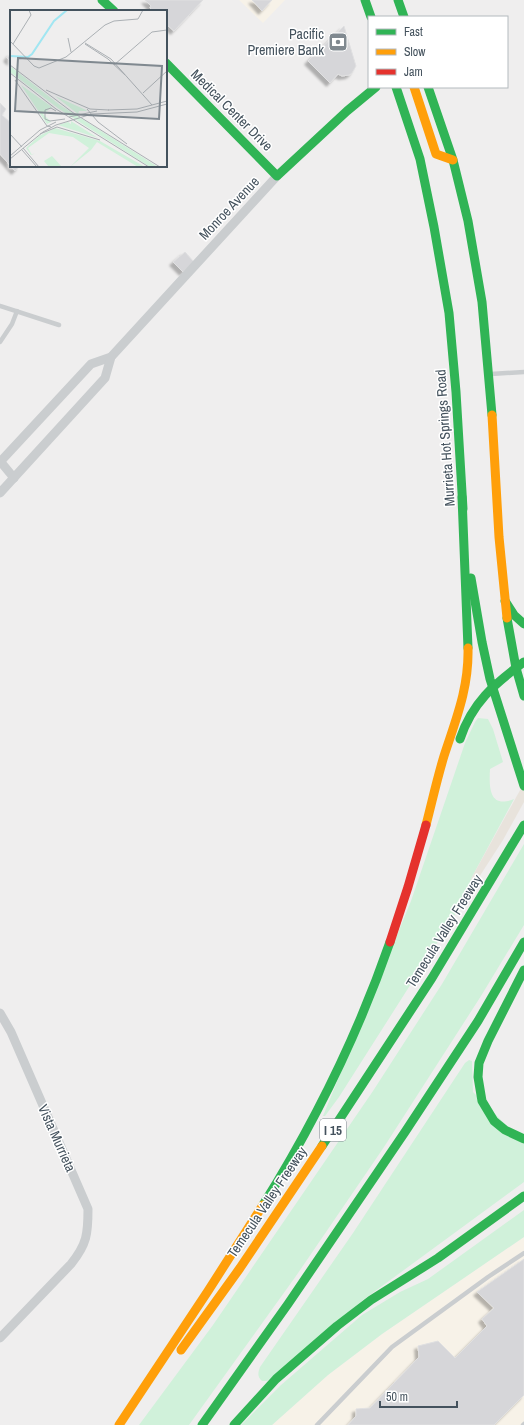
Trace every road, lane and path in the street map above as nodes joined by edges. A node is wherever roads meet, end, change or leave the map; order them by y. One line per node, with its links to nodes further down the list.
1 (102, 0): 4 (main road)
2 (365, 0): 5 (main road)
3 (398, 0): 6 (main road)
4 (113, 10)
5 (371, 16)
6 (404, 16)
7 (167, 64): 13 (main road, Medical Center Drive)
8 (375, 88): 13 (main road, Monroe Avenue)
9 (396, 88): 24 (main road, Murrieta Hot Springs Road)
10 (414, 88): 12 (main road)
11 (428, 88): 12 (main road)
12 (453, 160): 20 (main road)
13 (277, 176): 18 (street, Monroe Avenue)
14 (0, 306): 15 (lane)
15 (17, 311): 16 (lane); 17 (lane)
16 (59, 325)
17 (0, 342)
18 (110, 357): 21 (street, Monroe Avenue); 22 (street, Monroe Avenue)
19 (524, 372): 20 (lane)
20 (489, 374): 25 (main road)
21 (0, 462): 22 (street)
22 (14, 478): 23 (street, Monroe Avenue)
23 (0, 493)
24 (462, 497): 29 (main road, Murrieta Hot Springs Road); 33 (main road)
25 (505, 601): 26 (main road); 28 (main road)
26 (524, 624)
27 (524, 662): 28 (main road)
28 (516, 668): 29 (main road); 30 (main road)
29 (493, 688): 31 (main road, Murrieta Hot Springs Road); 33 (main road)
30 (524, 696)
31 (524, 786)
32 (524, 825): 41 (main road, Temecula Valley Freeway / I 15)
33 (423, 839): 43 (main road)
34 (524, 942): 45 (main road)
35 (524, 970): 37 (main road)
36 (0, 1012): 40 (street, Vista Murrieta)
37 (524, 1139)
38 (524, 1196): 46 (main road)
39 (524, 1253): 47 (lane)
40 (0, 1338)
41 (176, 1358)
42 (163, 1375): 44 (main road)
43 (119, 1425)
44 (125, 1425)
45 (202, 1425)
46 (234, 1425)
47 (317, 1425)

